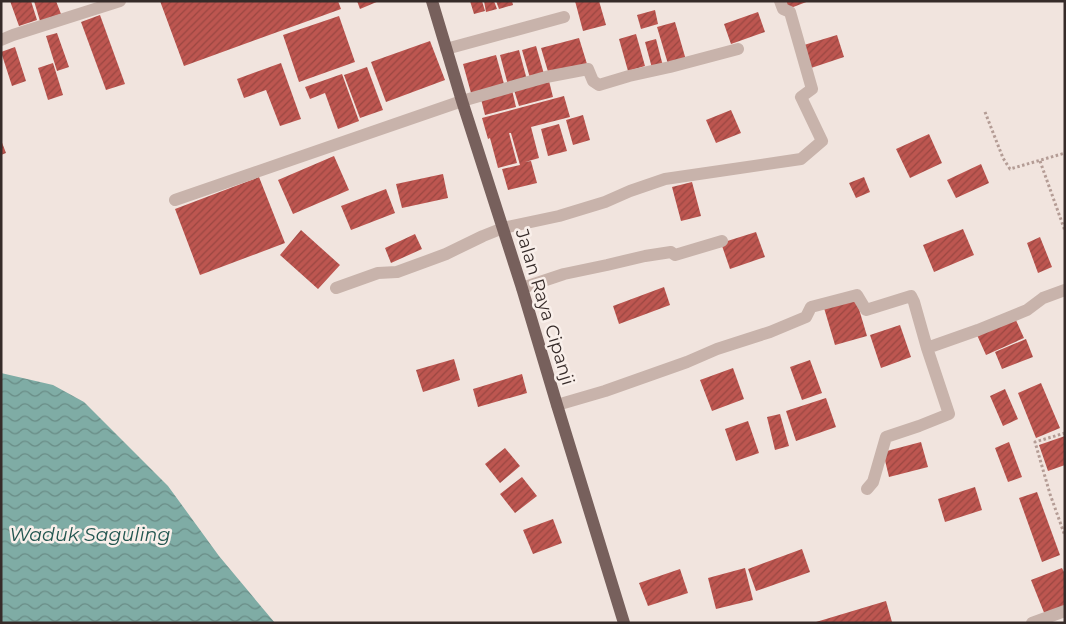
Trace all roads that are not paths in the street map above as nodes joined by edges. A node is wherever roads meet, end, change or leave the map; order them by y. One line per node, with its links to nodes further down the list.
1 (120, 1): 4 (street)
2 (432, 1): 7 (main road, Jalan Raya Cipanji)
3 (780, 1): 11 (street)
4 (83, 7): 6 (street)
5 (564, 17): 7 (street)
6 (1, 40)
7 (446, 49): 9 (main road, Jalan Raya Cipanji)
8 (738, 49): 9 (street)
9 (462, 101): 10 (street); 11 (main road, Jalan Raya Cipanji)
10 (175, 200)
11 (503, 228): 13 (street); 14 (main road, Jalan Raya Cipanji)
12 (722, 242): 14 (street)
13 (336, 288)
14 (522, 288): 17 (main road, Jalan Raya Cipanji)
15 (1065, 290): 16 (street)
16 (927, 348): 17 (street); 18 (street)
17 (556, 405): 20 (main road, Jalan Raya Cipanji)
18 (867, 488)
19 (1065, 610): 21 (street)
20 (624, 623)
21 (1032, 623)

